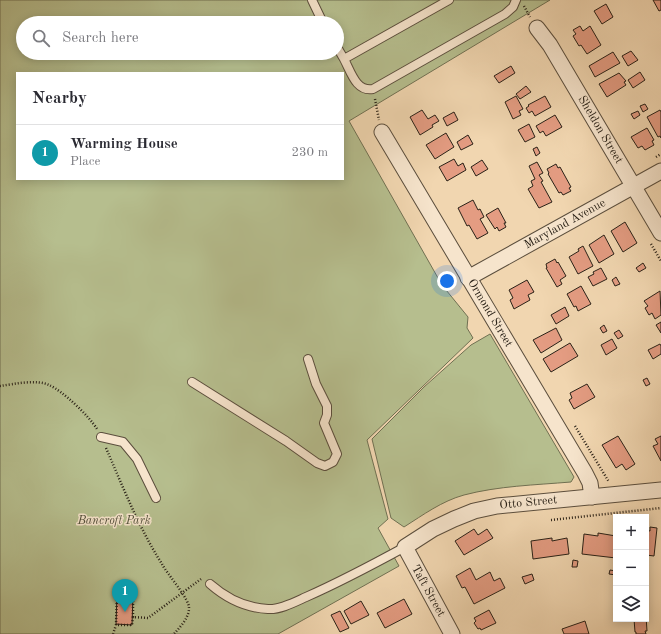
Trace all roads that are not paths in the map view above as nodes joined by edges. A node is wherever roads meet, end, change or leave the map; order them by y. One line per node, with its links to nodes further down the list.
1 (312, 0): 4 (lane)
2 (449, 0): 6 (lane)
3 (516, 0): 6 (lane)
4 (320, 16)
5 (537, 28): 9 (street, Sheldon Street)
6 (344, 59)
7 (382, 132): 11 (street, Ormond Street)
8 (661, 171): 9 (street, Maryland Avenue)
9 (633, 186): 10 (street, Sheldon Street); 11 (street, Maryland Avenue)
10 (661, 233)
11 (468, 278): 16 (street, Ormond Street)
12 (308, 359): 13 (lane)
13 (192, 382)
14 (101, 436): 17 (lane)
15 (661, 490): 16 (street, Otto Street)
16 (592, 497): 18 (street, Otto Street)
17 (156, 498)
18 (405, 547): 19 (lane); 20 (street, Taft Street)
19 (210, 584)
20 (452, 634)

